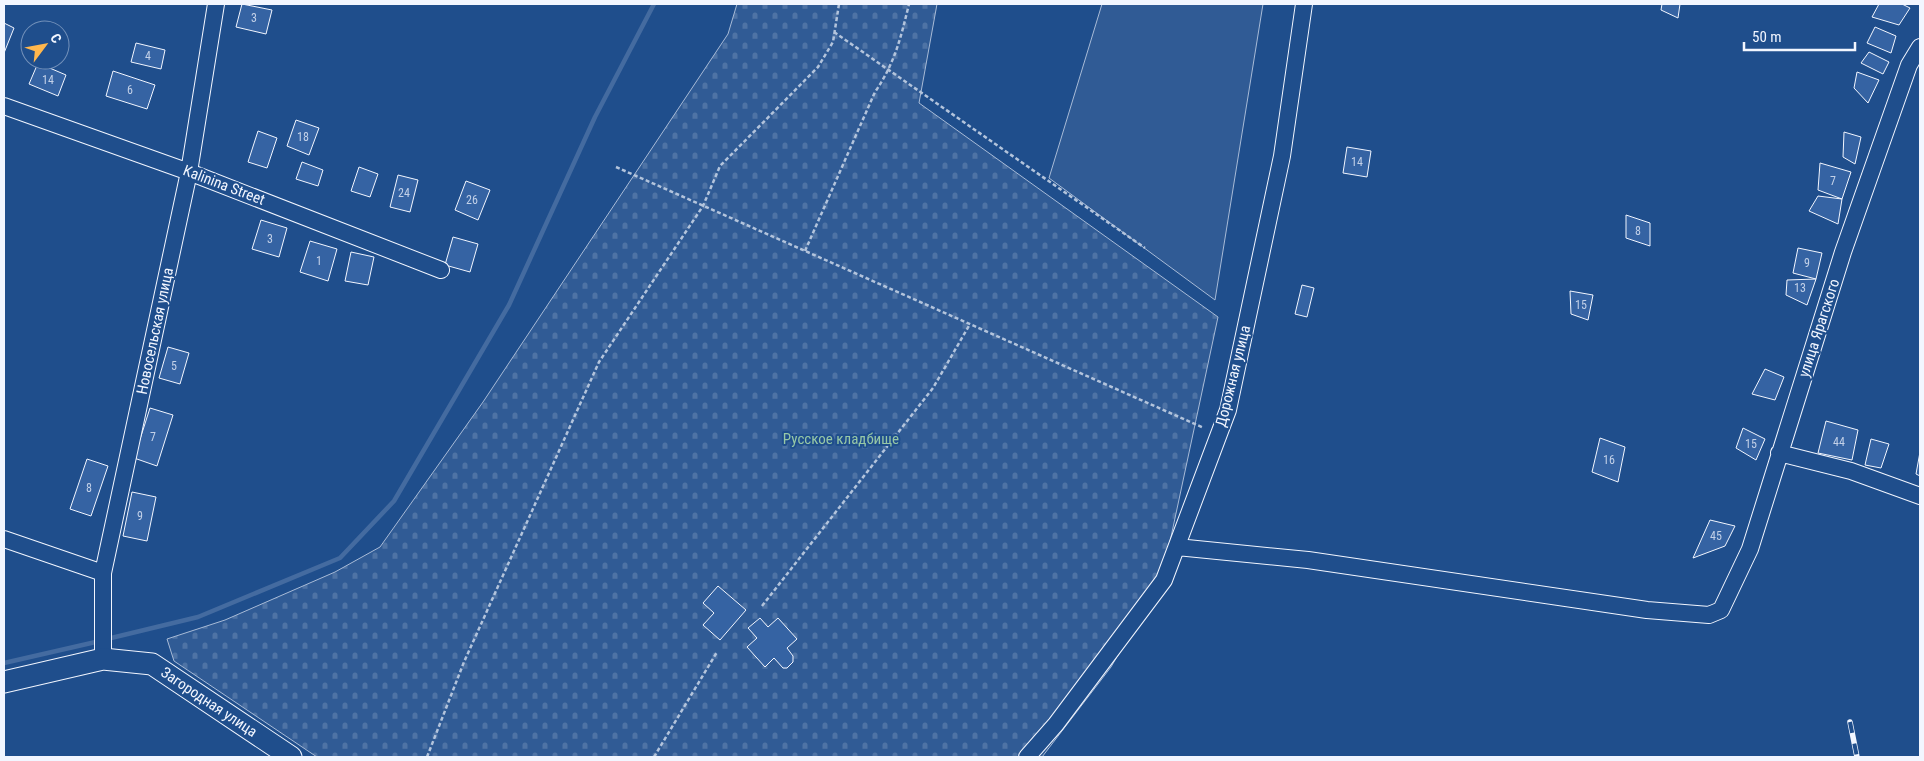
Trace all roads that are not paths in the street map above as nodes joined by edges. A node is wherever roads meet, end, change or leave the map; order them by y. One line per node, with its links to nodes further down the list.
1 (216, 4): 5 (street, Новосельская улица)
2 (1304, 4): 10 (street, Дорожная улица)
3 (1920, 48): 7 (street, улица Ярагского)
4 (4, 106): 5 (street, Kalinina Street)
5 (189, 172): 6 (street, Kalinina Street); 11 (street, Новосельская улица)
6 (442, 270)
7 (1779, 453): 8 (street); 10 (street, улица Ярагского)
8 (1920, 496)
9 (4, 539): 11 (street)
10 (1177, 546): 15 (street, Дорожная улица)
11 (103, 573): 12 (street, Новосельская улица)
12 (103, 659): 13 (main road, Загородная улица); 14 (main road, Загородная улица)
13 (4, 682)
14 (291, 757)
15 (1027, 757)

